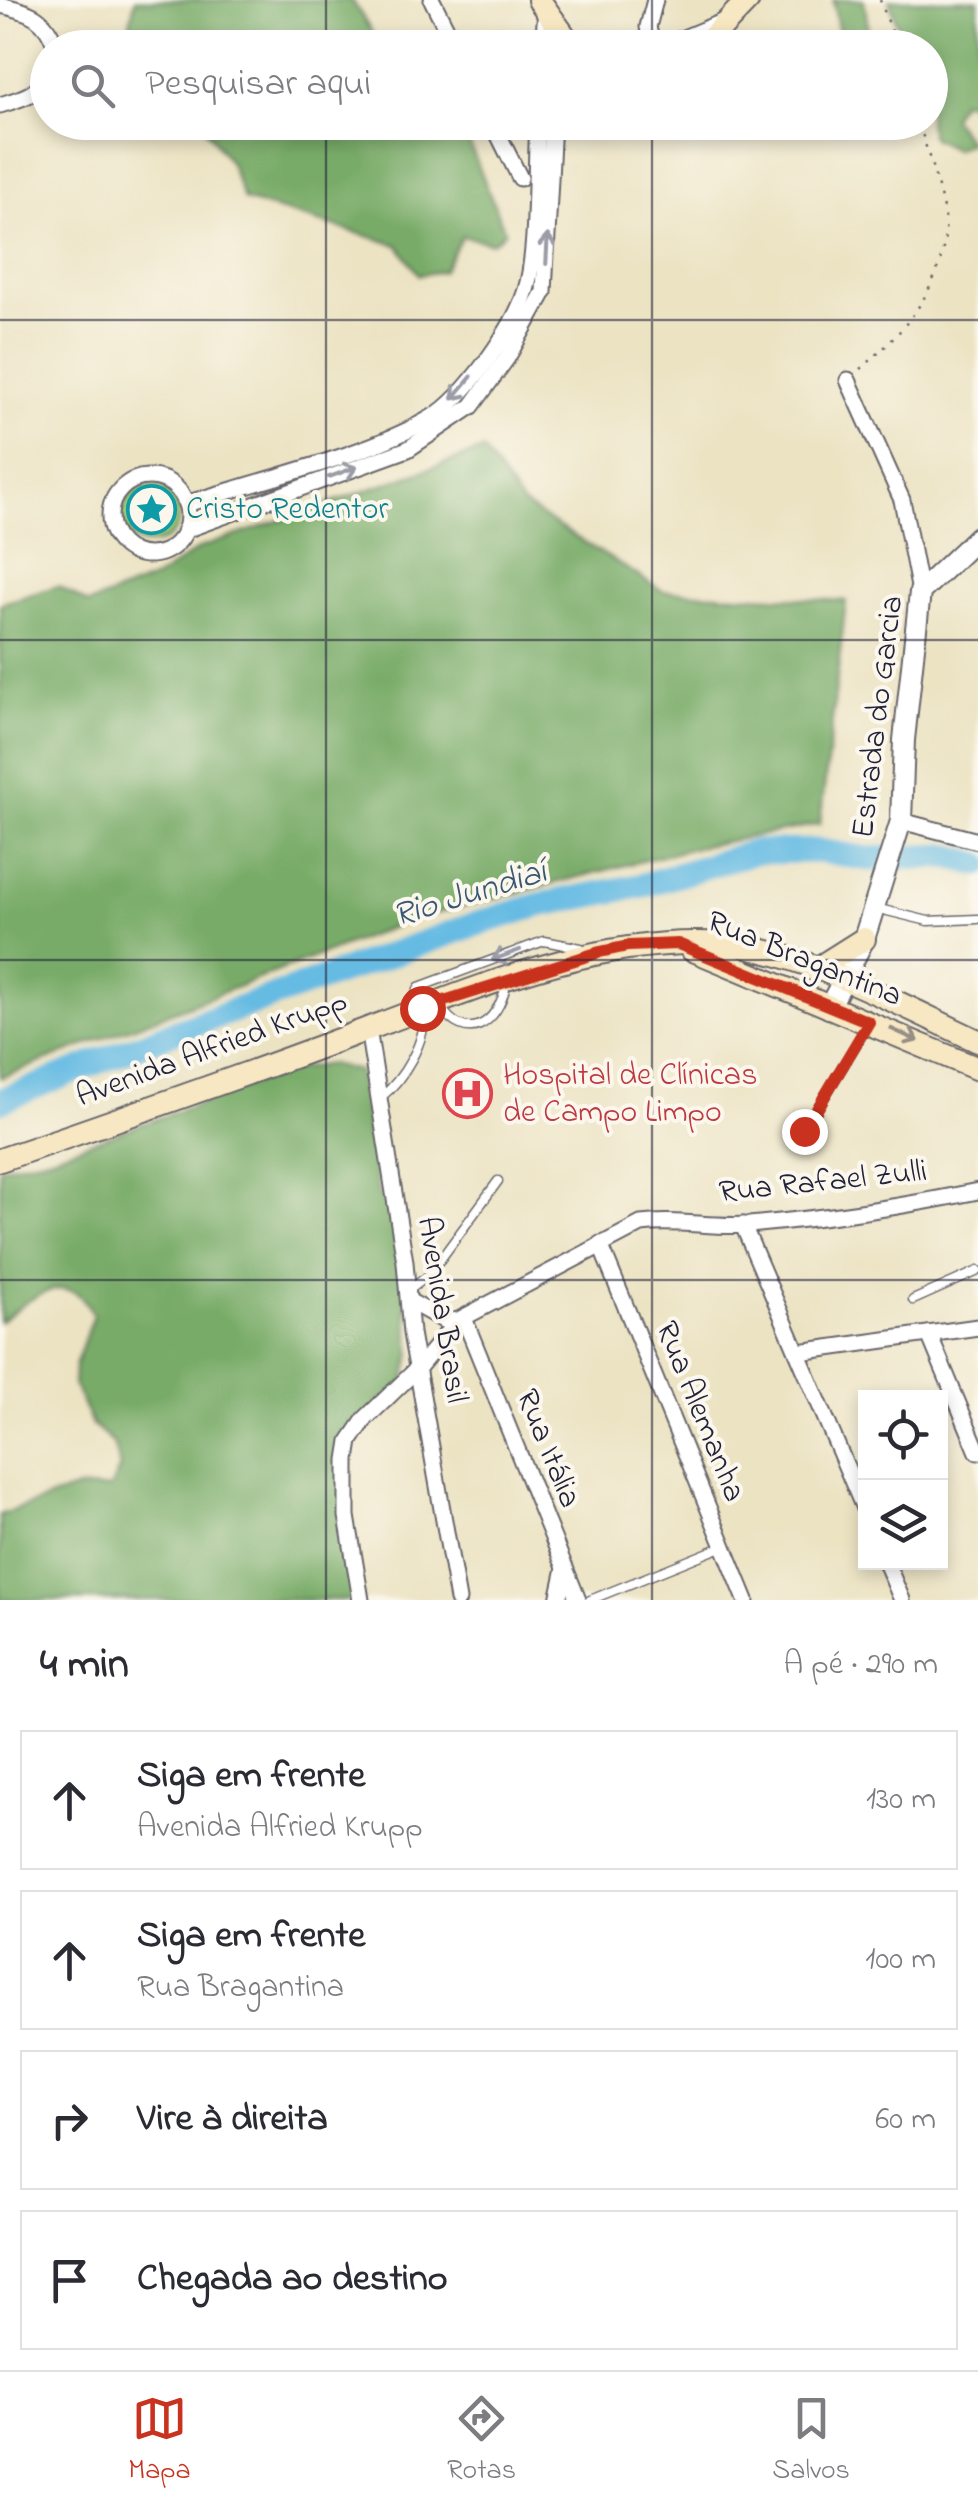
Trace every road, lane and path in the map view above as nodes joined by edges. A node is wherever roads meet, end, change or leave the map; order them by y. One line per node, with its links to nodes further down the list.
1 (432, 0): 8 (street)
2 (655, 0): 9 (street)
3 (748, 0): 6 (main road)
4 (880, 0): 12 (path)
5 (0, 4): 7 (street)
6 (730, 18): 10 (street); 11 (main road)
7 (51, 30)
8 (447, 30)
9 (649, 30)
10 (702, 30)
11 (719, 30)
12 (891, 30)
13 (30, 94): 14 (street)
14 (0, 105)
15 (501, 140): 19 (street)
16 (537, 140): 20 (street)
17 (552, 140): 20 (street, one-way to 17)
18 (923, 140): 21 (path)
19 (520, 178)
20 (501, 352): 22 (street, one-way to 22); 23 (street, one-way to 20)
21 (848, 380): 25 (street)
22 (186, 504): 23 (street); 23 (street)
23 (186, 530)
24 (978, 536): 25 (street, Estrada do Garcia)
25 (920, 592): 26 (street, Estrada do Garcia)
26 (898, 831): 27 (street); 28 (street, Estrada do Garcia)
27 (978, 842)
28 (878, 900): 29 (lane); 30 (street, Estrada do Garcia)
29 (978, 920)
30 (864, 939): 33 (main road); 35 (street, Estrada do Garcia)
31 (678, 944): 32 (main road, Avenida Alfried Krupp); 33 (main road, Rua Bragantina); 37 (main road, Rua Bragantina)
32 (600, 952): 34 (main road, Avenida Alfried Krupp); 36 (lane, one-way to 36)
33 (815, 970): 35 (main road, Rua Bragantina)
34 (508, 978): 36 (main road, Avenida Alfried Krupp); 36 (lane)
35 (844, 979): 37 (street, Estrada do Garcia); 40 (main road, Rua Bragantina)
36 (422, 1007): 39 (main road, Avenida Alfried Krupp); 42 (lane)
37 (829, 1008): 38 (main road, Rua Bragantina)
38 (869, 1022): 41 (main road, Rua Bragantina, one-way to 41); 43 (lane)
39 (368, 1029): 42 (street, Avenida Brasil); 44 (main road, Avenida Alfried Krupp)
40 (978, 1041)
41 (977, 1074)
42 (380, 1098): 50 (street, Avenida Brasil)
43 (804, 1131)
44 (0, 1160)
45 (498, 1181): 50 (lane)
46 (978, 1191): 47 (street, Rua Rafael Zulli)
47 (743, 1225): 48 (street, Rua Rafael Zulli); 55 (street)
48 (600, 1244): 52 (street, Rua Rafael Zulli); 59 (street, Rua Alemanha)
49 (978, 1272): 51 (lane)
50 (408, 1296): 52 (street); 56 (street, Avenida Brasil)
51 (913, 1300)
52 (460, 1320): 56 (street); 60 (street, Rua Itália)
53 (978, 1327): 54 (street)
54 (928, 1334): 55 (street); 57 (street)
55 (799, 1352): 58 (street)
56 (418, 1368): 62 (street); 63 (street, Avenida Brasil)
57 (978, 1452)
58 (858, 1494)
59 (724, 1546): 66 (lane); 67 (street, Rua Alemanha)
60 (565, 1568): 64 (street); 65 (street, Rua Itália)
61 (889, 1570): 68 (street)
62 (361, 1600)
63 (458, 1600)
64 (558, 1600)
65 (578, 1600)
66 (590, 1600)
67 (746, 1600)
68 (902, 1600)

